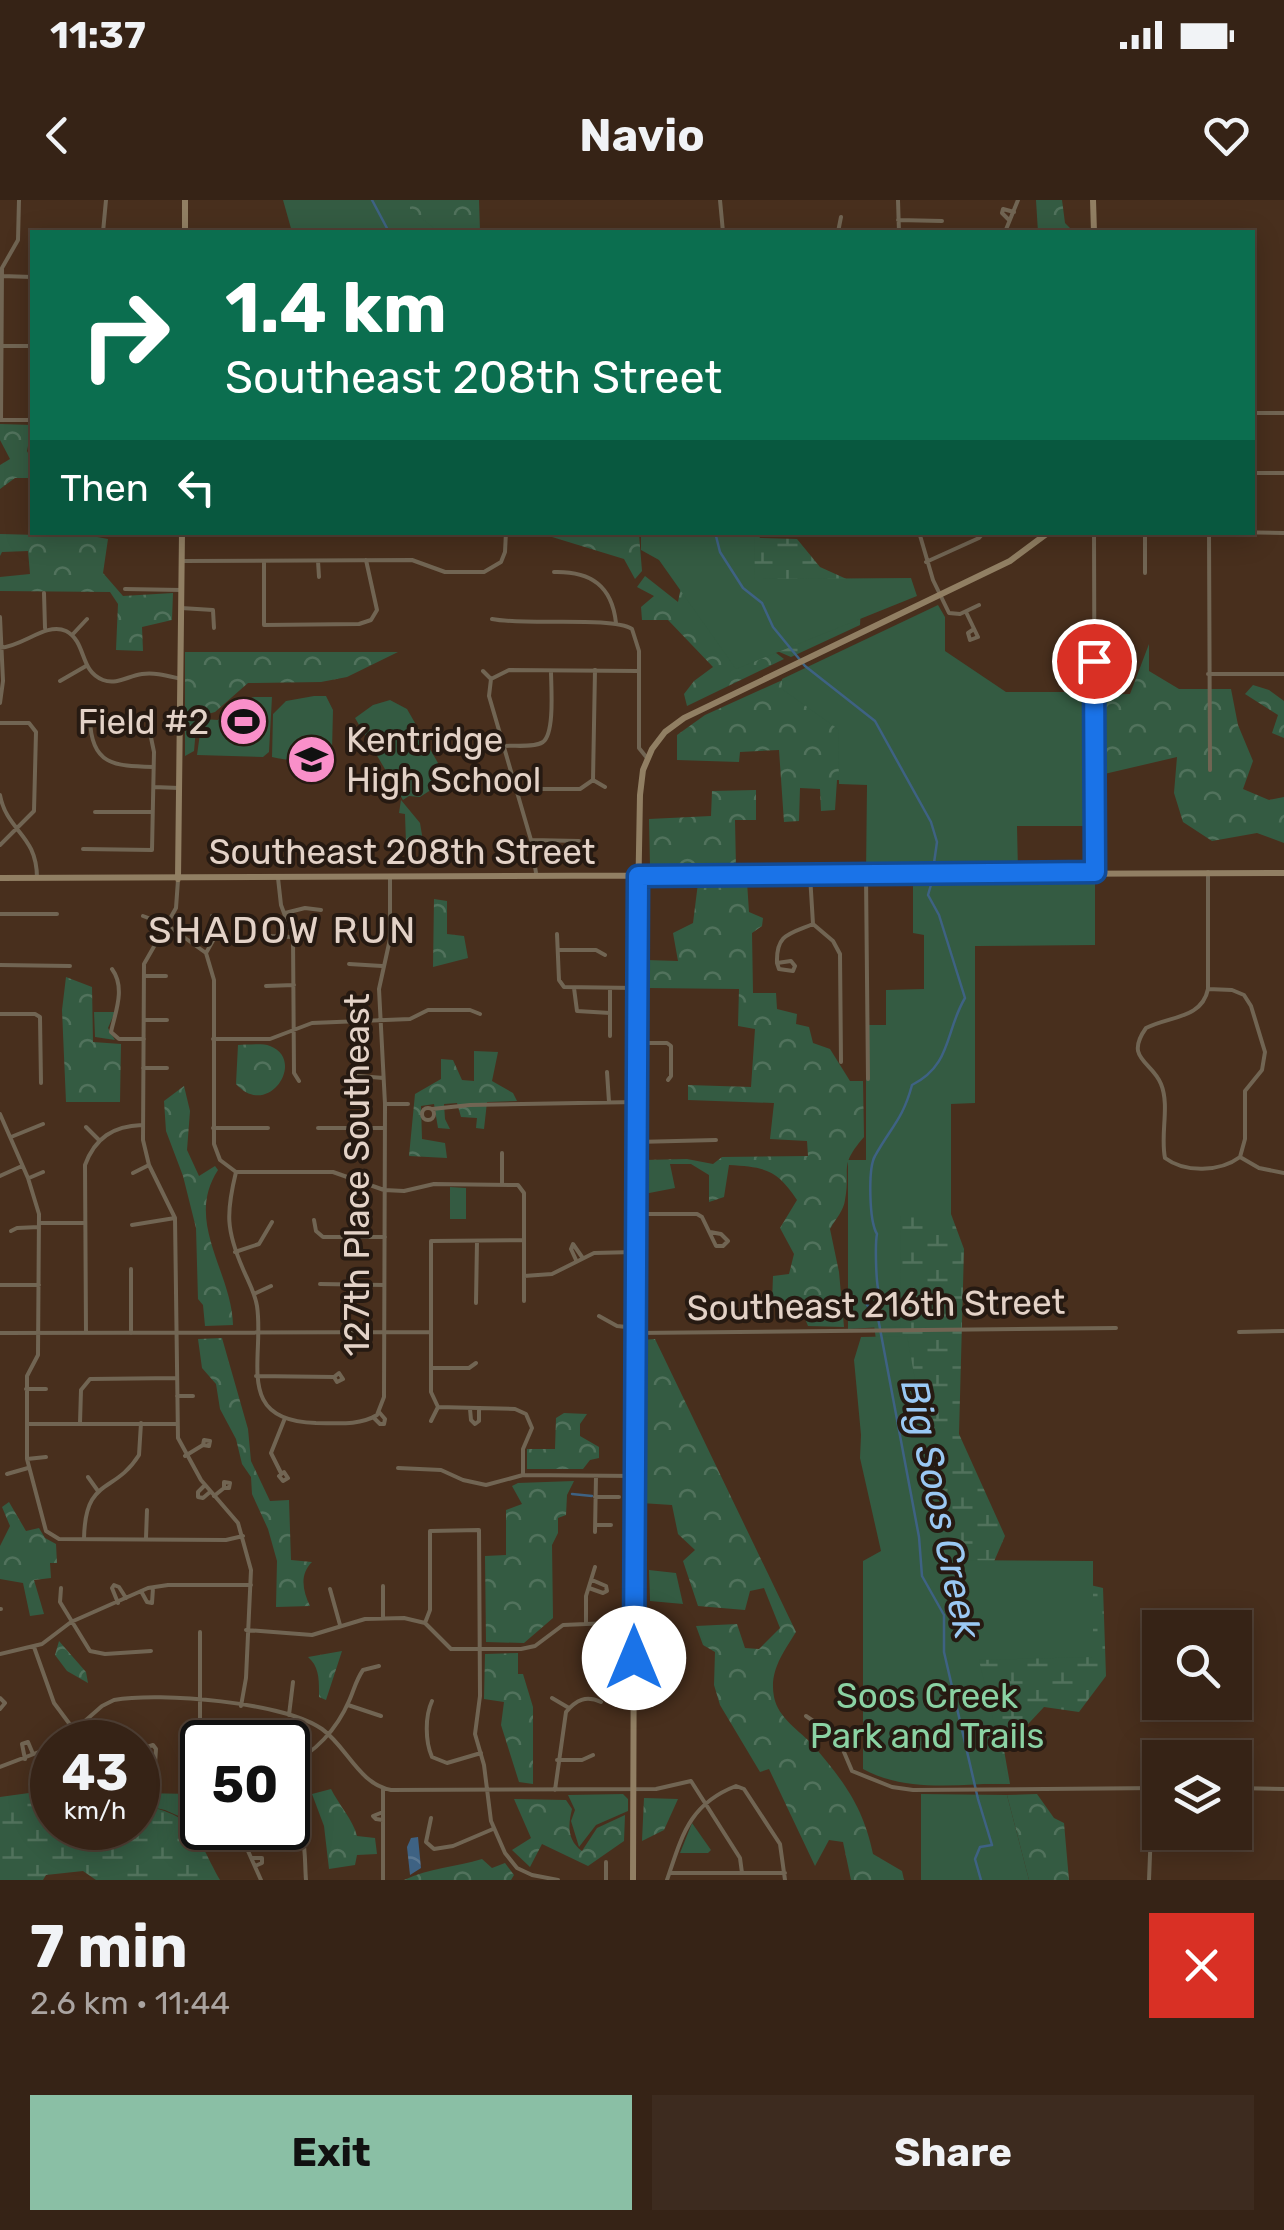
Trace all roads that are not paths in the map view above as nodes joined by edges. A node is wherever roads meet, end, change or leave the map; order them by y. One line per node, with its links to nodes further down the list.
1 (18, 200): 20 (street)
2 (106, 200): 13 (street)
3 (185, 200): 14 (main road)
4 (720, 200): 15 (street)
5 (898, 200): 10 (street)
6 (1018, 200): 8 (street)
7 (1093, 200): 19 (main road)
8 (1014, 212): 11 (street); 11 (street)
9 (841, 217): 16 (street)
10 (898, 220): 12 (street); 17 (street)
11 (1010, 220): 18 (street)
12 (942, 221)
13 (103, 230)
14 (185, 230)
15 (723, 230)
16 (838, 230)
17 (898, 230)
18 (1005, 230)
19 (1094, 230)
20 (2, 276): 21 (street); 22 (street)
21 (30, 277)
22 (2, 346): 23 (street); 26 (street)
23 (30, 346)
24 (1255, 412): 25 (street)
25 (1284, 412)
26 (1, 420): 27 (street)
27 (30, 420)
28 (1255, 473): 29 (street)
29 (1284, 473)
30 (1255, 532): 31 (street)
31 (1284, 533)
32 (182, 535): 41 (main road)
33 (506, 535): 40 (street)
34 (920, 535): 44 (street)
35 (982, 535): 44 (street)
36 (1045, 535): 51 (main road)
37 (1094, 535): 95 (street)
38 (1145, 535): 46 (street)
39 (1209, 535): 69 (street)
40 (366, 560): 42 (street); 43 (street)
41 (182, 561): 42 (street); 49 (main road)
42 (264, 561): 43 (street)
43 (318, 561): 47 (street)
44 (926, 562): 51 (street)
45 (554, 572): 58 (street)
46 (1146, 573)
47 (319, 577)
48 (124, 589): 49 (street)
49 (181, 590): 53 (main road)
50 (44, 593): 61 (street)
51 (939, 595): 54 (street); 79 (main road)
52 (979, 605): 54 (street)
53 (181, 608): 59 (street); 71 (main road)
54 (966, 612): 60 (street)
55 (0, 617): 63 (street)
56 (87, 619): 62 (street)
57 (492, 620): 58 (street)
58 (616, 623): 66 (street)
59 (214, 628)
60 (974, 629)
61 (45, 630): 62 (street); 63 (street)
62 (72, 635): 64 (street)
63 (1, 648): 74 (street)
64 (86, 666): 71 (street); 73 (street)
65 (595, 670): 66 (street); 68 (street); 82 (street)
66 (638, 670): 79 (street)
67 (483, 671): 72 (street)
68 (551, 671): 72 (street); 78 (street)
69 (1208, 674): 70 (street); 81 (street)
70 (1284, 674)
71 (181, 678): 85 (main road)
72 (491, 679): 78 (street)
73 (60, 680)
74 (0, 703)
75 (90, 719): 80 (street)
76 (0, 723): 90 (street)
77 (148, 723): 80 (street)
78 (504, 746): 86 (street)
79 (648, 758): 100 (main road)
80 (153, 767): 83 (street)
81 (1210, 770)
82 (593, 780): 84 (street); 86 (street)
83 (153, 787): 85 (street); 89 (street)
84 (605, 787)
85 (179, 788): 104 (main road)
86 (516, 789): 91 (street)
87 (0, 795): 90 (street)
88 (96, 812): 89 (street)
89 (152, 812): 94 (street)
90 (17, 829): 93 (street); 103 (street)
91 (531, 840): 92 (street); 101 (street)
92 (579, 841)
93 (0, 845)
94 (83, 849)
95 (1095, 872): 96 (main road, Southeast 208th Street); 99 (main road, Southeast 208th Street)
96 (1208, 872): 97 (main road, Southeast 208th Street); 134 (street)
97 (1284, 873)
98 (810, 875): 99 (main road, Southeast 208th Street); 100 (main road, Southeast 208th Street); 113 (street)
99 (866, 875): 152 (street)
100 (638, 876): 101 (main road, Southeast 208th Street); 133 (main road)
101 (536, 877): 106 (main road, Southeast 208th Street)
102 (0, 878): 103 (main road, Southeast 208th Street)
103 (37, 878): 104 (main road, Southeast 208th Street)
104 (178, 878): 105 (main road, Southeast 208th Street); 114 (street)
105 (278, 878): 106 (main road, Southeast 208th Street); 108 (street)
106 (390, 878): 125 (street, 127th Place Southeast)
107 (322, 910): 108 (street)
108 (285, 913): 117 (street)
109 (0, 914): 110 (street)
110 (57, 914)
111 (143, 916): 114 (street)
112 (212, 916): 119 (street)
113 (813, 924): 121 (street); 146 (street)
114 (166, 925): 119 (street); 127 (street)
115 (556, 934): 118 (street)
116 (268, 936): 117 (street)
117 (293, 936): 129 (street)
118 (558, 950): 120 (street); 131 (street)
119 (206, 953): 144 (street)
120 (605, 954)
121 (777, 963)
122 (349, 964): 125 (street)
123 (0, 965): 124 (street)
124 (70, 966)
125 (382, 966): 140 (street, 127th Place Southeast)
126 (112, 969): 143 (street)
127 (144, 976): 128 (street); 138 (street)
128 (166, 976)
129 (294, 985): 130 (street); 141 (street)
130 (266, 986)
131 (574, 988): 132 (street); 135 (street)
132 (610, 988): 133 (street); 135 (street)
133 (636, 988): 145 (main road)
134 (1208, 989): 175 (street); 175 (street)
135 (610, 1013): 142 (street)
136 (0, 1014): 155 (street)
137 (480, 1014): 140 (street)
138 (144, 1020): 139 (street); 143 (street)
139 (167, 1020)
140 (380, 1020): 141 (street); 151 (street, 127th Place Southeast)
141 (293, 1029): 144 (street); 154 (street)
142 (610, 1036)
143 (144, 1039): 147 (street)
144 (214, 1039): 166 (street)
145 (636, 1043): 153 (street); 156 (main road)
146 (841, 1062)
147 (143, 1068): 148 (street); 164 (street)
148 (167, 1068)
149 (607, 1072): 157 (street)
150 (348, 1075): 151 (street)
151 (383, 1078): 158 (street, 127th Place Southeast)
152 (868, 1079)
153 (668, 1080)
154 (299, 1082)
155 (42, 1083)
156 (636, 1102): 157 (street); 173 (main road)
157 (609, 1103): 160 (street)
158 (384, 1104): 159 (street); 169 (street, 127th Place Southeast)
159 (408, 1104)
160 (432, 1110)
161 (0, 1114): 162 (street)
162 (2, 1123): 170 (street)
163 (44, 1124): 170 (street)
164 (142, 1125): 171 (street); 176 (street)
165 (86, 1127): 171 (street)
166 (214, 1128): 167 (street); 179 (street)
167 (268, 1128)
168 (318, 1128): 169 (street)
169 (385, 1128): 185 (street, 127th Place Southeast)
170 (11, 1137): 177 (street)
171 (100, 1140): 190 (street)
172 (716, 1140): 173 (street)
173 (636, 1142): 186 (main road)
174 (502, 1154): 184 (street)
175 (1240, 1157): 181 (street)
176 (150, 1165): 180 (street); 187 (street)
177 (22, 1166): 182 (street); 183 (street)
178 (43, 1172): 183 (street)
179 (236, 1172): 185 (street); 198 (street)
180 (132, 1174)
181 (1284, 1174)
182 (0, 1176)
183 (28, 1178): 191 (street)
184 (502, 1184): 185 (street); 196 (street)
185 (384, 1190): 195 (street, 127th Place Southeast)
186 (637, 1214): 194 (street); 199 (main road)
187 (176, 1218): 192 (street); 220 (street)
188 (314, 1220): 195 (street)
189 (272, 1222): 198 (street)
190 (84, 1223): 191 (street); 221 (street)
191 (39, 1225): 193 (street); 204 (street)
192 (132, 1225)
193 (11, 1231)
194 (710, 1232)
195 (385, 1237): 205 (street, 127th Place Southeast)
196 (524, 1240): 197 (street); 201 (street)
197 (476, 1241): 209 (street); 216 (street)
198 (236, 1252): 207 (street)
199 (637, 1252): 201 (street); 212 (main road)
200 (131, 1269): 222 (street)
201 (524, 1276): 208 (street)
202 (320, 1284): 205 (street)
203 (0, 1285): 204 (street)
204 (38, 1285): 219 (street)
205 (384, 1285): 215 (street, 127th Place Southeast)
206 (271, 1286): 207 (street)
207 (254, 1294): 214 (street)
208 (524, 1301)
209 (476, 1303)
210 (599, 1316): 212 (street, Southeast 216th Street)
211 (1116, 1328): 212 (street, Southeast 216th Street)
212 (636, 1330): 251 (main road)
213 (1284, 1331): 217 (street)
214 (258, 1332): 215 (street); 220 (street); 225 (street)
215 (384, 1332): 216 (street); 235 (street, 127th Place Southeast)
216 (430, 1332): 224 (street)
217 (1239, 1332)
218 (0, 1333): 219 (street)
219 (38, 1333): 221 (street); 228 (street)
220 (176, 1333): 222 (street); 227 (street)
221 (86, 1334): 222 (street)
222 (131, 1334)
223 (476, 1363): 224 (street)
224 (430, 1368): 232 (street)
225 (256, 1376): 226 (street); 235 (street)
226 (334, 1377)
227 (177, 1378): 230 (street); 237 (street)
228 (26, 1389): 229 (street); 238 (street)
229 (46, 1389)
230 (177, 1396): 231 (street); 240 (street)
231 (193, 1396)
232 (438, 1406): 233 (street); 236 (street)
233 (470, 1409): 234 (street); 234 (street)
234 (479, 1409): 249 (street)
235 (285, 1417): 247 (street)
236 (431, 1421)
237 (80, 1423): 238 (street); 239 (street)
238 (26, 1424): 244 (street)
239 (141, 1424): 240 (street); 255 (street)
240 (176, 1424): 242 (street)
241 (203, 1445): 242 (street)
242 (185, 1456): 253 (street)
243 (46, 1457): 244 (street)
244 (27, 1459): 245 (street)
245 (28, 1468): 248 (street); 265 (street)
246 (398, 1468): 249 (street)
247 (281, 1473)
248 (7, 1474)
249 (523, 1476): 250 (street)
250 (596, 1476): 251 (street); 257 (street)
251 (635, 1476): 280 (main road)
252 (88, 1477): 255 (street)
253 (204, 1486): 256 (street); 256 (street)
254 (224, 1488): 256 (street)
255 (98, 1491): 265 (street)
256 (212, 1494): 263 (street)
257 (596, 1497): 258 (street); 260 (street)
258 (620, 1497)
259 (147, 1510): 264 (street)
260 (595, 1524): 261 (street); 262 (street)
261 (612, 1525)
262 (595, 1532)
263 (243, 1536): 264 (street); 268 (street)
264 (146, 1538): 265 (street)
265 (84, 1539)
266 (595, 1567): 267 (street)
267 (592, 1580): 272 (street); 272 (street)
268 (251, 1585): 271 (street); 283 (street)
269 (382, 1586): 277 (street)
270 (61, 1588): 278 (street)
271 (153, 1588): 274 (street); 274 (street)
272 (589, 1588): 279 (street)
273 (330, 1589): 282 (street)
274 (141, 1591): 275 (street)
275 (126, 1598): 276 (street); 276 (street)
276 (118, 1603): 278 (street)
277 (384, 1618): 281 (street); 282 (street)
278 (71, 1622): 285 (street); 287 (street)
279 (586, 1622): 280 (street); 286 (street)
280 (634, 1622): 317 (main road)
281 (425, 1623): 286 (street); 286 (street)
282 (340, 1625): 283 (street)
283 (246, 1630): 297 (street)
284 (200, 1632): 292 (street)
285 (34, 1647): 288 (street); 303 (street)
286 (479, 1650): 309 (street)
287 (151, 1651)
288 (0, 1654)
289 (379, 1666): 296 (street)
290 (293, 1682): 300 (street)
291 (0, 1698): 299 (street)
292 (198, 1698): 297 (street); 304 (street); 305 (street)
293 (552, 1698): 298 (street)
294 (432, 1700): 309 (street)
295 (601, 1702): 298 (street)
296 (348, 1705): 301 (street); 306 (street)
297 (241, 1706): 300 (street)
298 (569, 1708): 313 (street)
299 (0, 1709)
300 (289, 1714): 306 (street)
301 (381, 1716)
302 (806, 1716): 321 (street)
303 (65, 1720)
304 (88, 1720)
305 (199, 1720)
306 (328, 1734): 308 (street); 315 (street)
307 (30, 1747): 312 (street)
308 (310, 1752)
309 (481, 1753): 319 (street)
310 (593, 1756): 313 (street)
311 (30, 1757): 312 (street)
312 (25, 1759): 314 (street)
313 (557, 1760): 320 (street)
314 (0, 1767)
315 (383, 1788): 319 (street); 323 (street)
316 (1252, 1788): 318 (street)
317 (633, 1789): 320 (street); 322 (street); 343 (main road)
318 (1284, 1789)
319 (486, 1790): 320 (street); 326 (street)
320 (555, 1790)
321 (1142, 1790)
322 (705, 1804): 334 (street); 335 (street); 336 (street)
323 (383, 1812): 325 (street); 325 (street)
324 (431, 1818): 326 (street)
325 (383, 1820): 339 (street)
326 (493, 1829): 333 (street)
327 (248, 1850): 330 (street)
328 (304, 1850): 338 (street)
329 (1151, 1850): 346 (street)
330 (252, 1858): 332 (street); 332 (street)
331 (606, 1862): 342 (street)
332 (255, 1866): 337 (street)
333 (524, 1872): 340 (street); 341 (street)
334 (670, 1873): 335 (street); 344 (street)
335 (742, 1873): 336 (street)
336 (785, 1873): 345 (street)
337 (261, 1880)
338 (306, 1880)
339 (382, 1880)
340 (521, 1880)
341 (558, 1880)
342 (606, 1880)
343 (633, 1880)
344 (667, 1880)
345 (785, 1880)
346 (1149, 1880)

